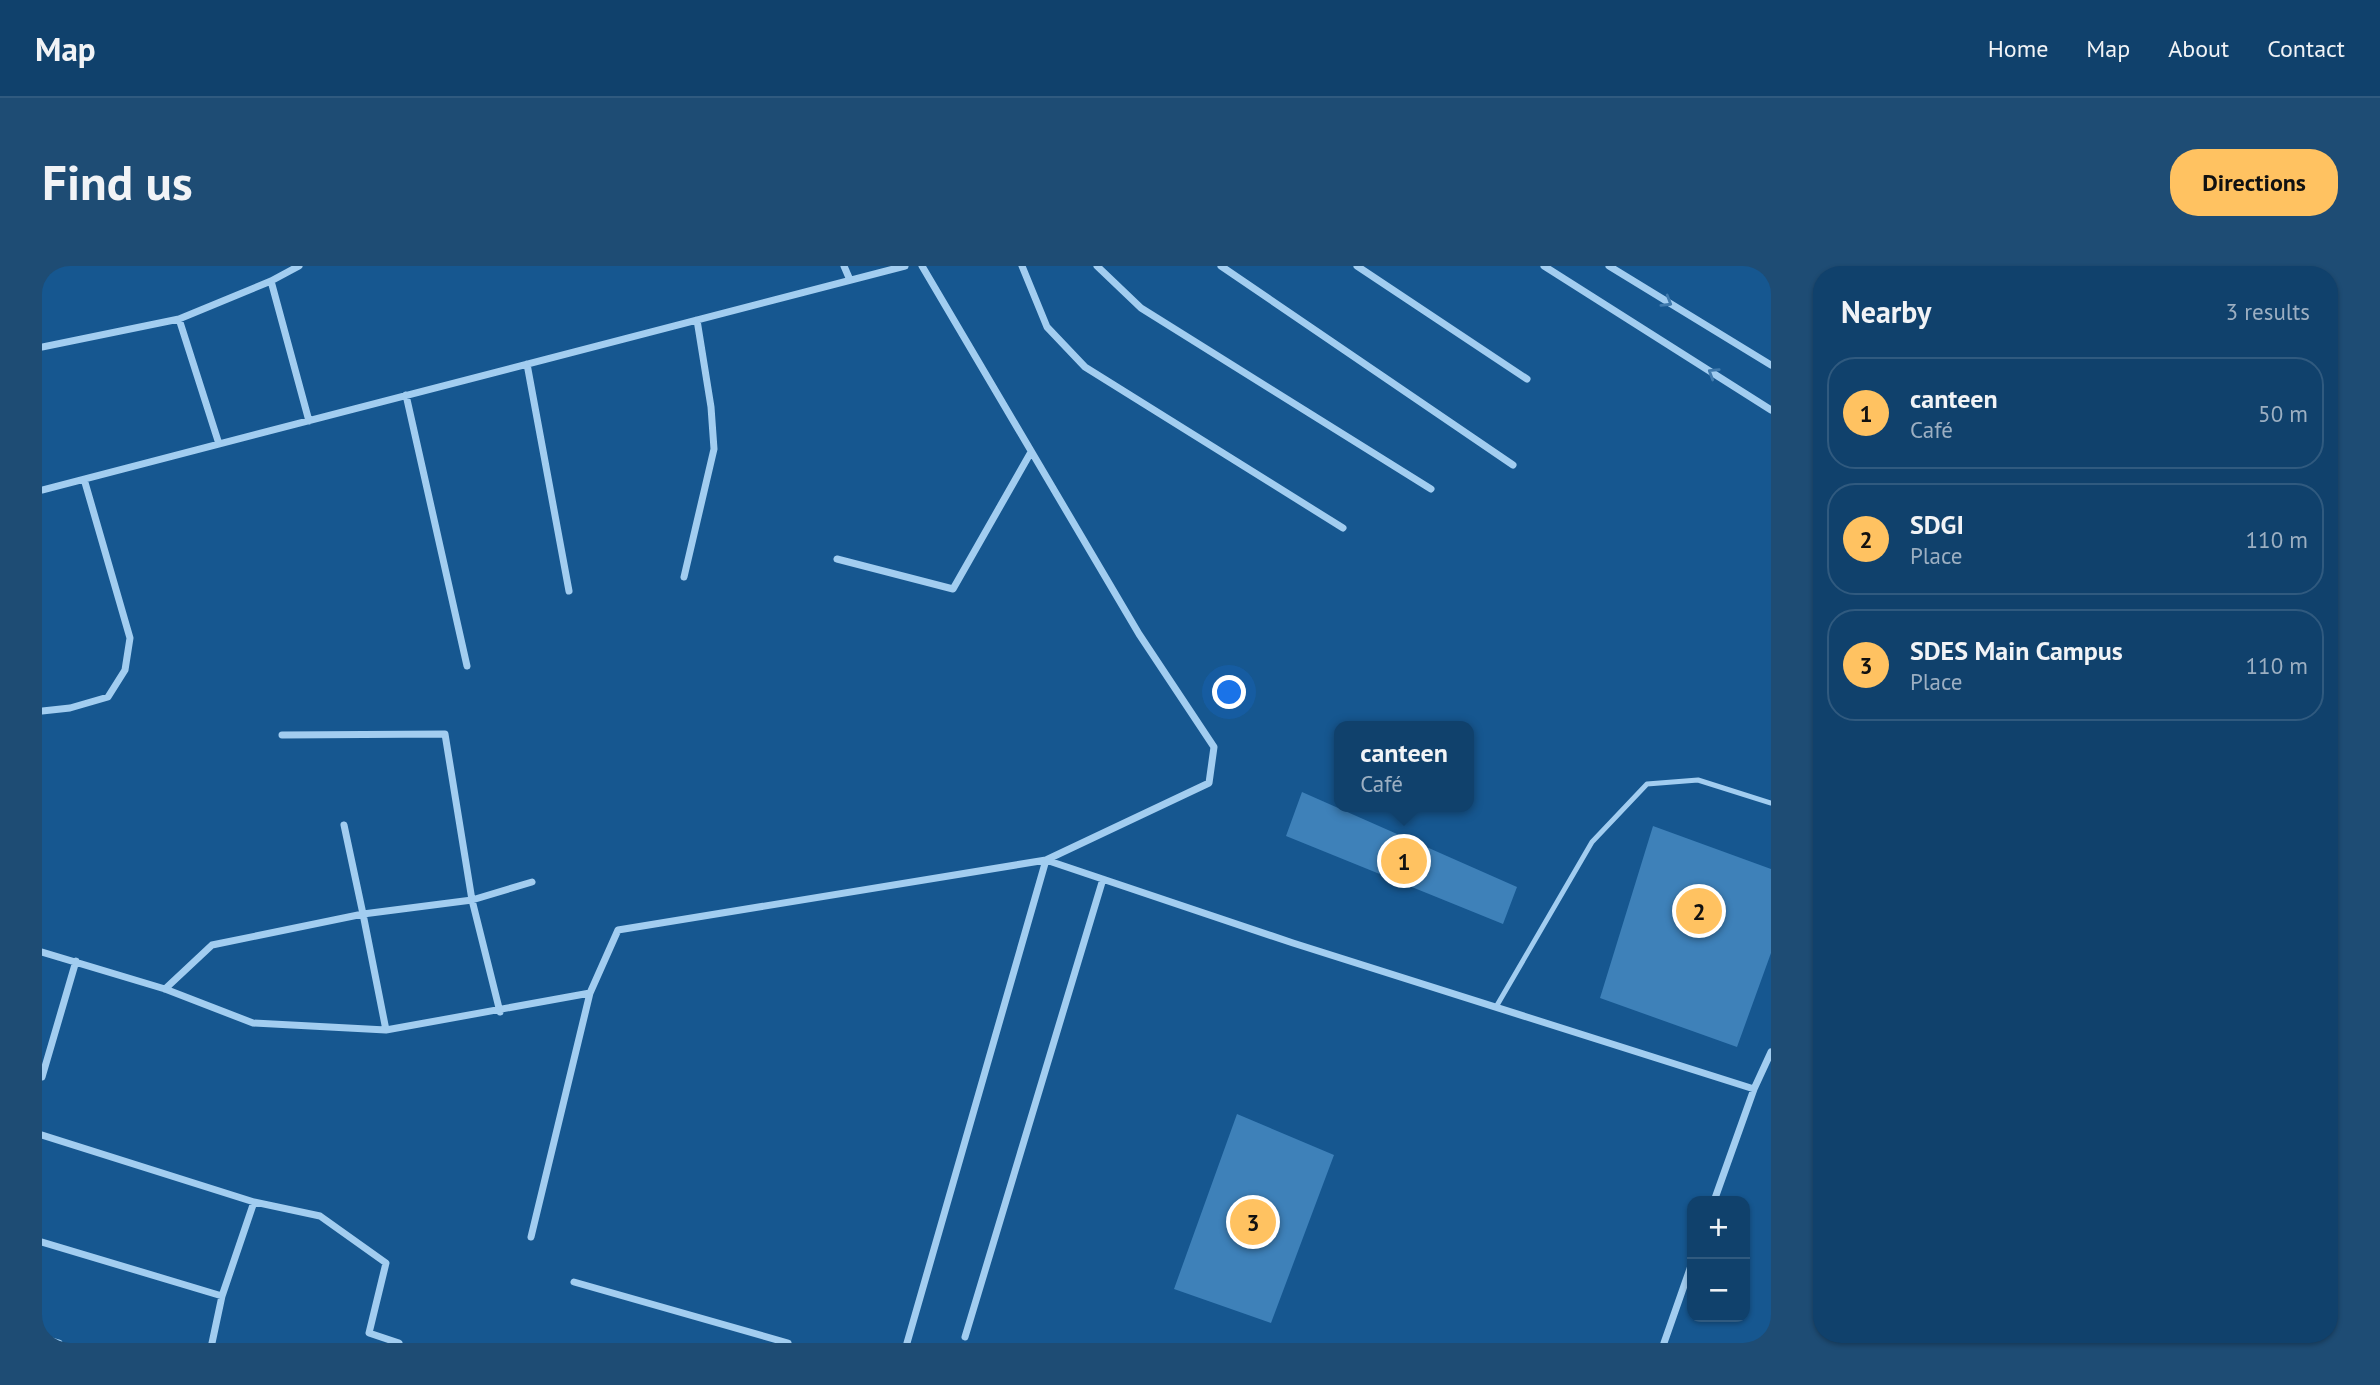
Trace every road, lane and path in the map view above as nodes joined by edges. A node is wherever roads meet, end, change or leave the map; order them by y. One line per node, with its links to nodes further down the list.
1 (299, 266): 12 (street)
2 (844, 266): 11 (street)
3 (905, 266): 11 (street)
4 (922, 266): 23 (street)
5 (1022, 266): 28 (street)
6 (1097, 266): 26 (street)
7 (1221, 266): 24 (street)
8 (1357, 266): 18 (street)
9 (1544, 266): 20 (street, one-way to 9)
10 (1609, 266): 17 (street, one-way to 17)
11 (849, 280): 14 (street)
12 (271, 281): 13 (street); 21 (street)
13 (179, 319): 15 (street); 22 (street)
14 (697, 320): 16 (street); 30 (street)
15 (42, 347)
16 (527, 364): 19 (street); 31 (street)
17 (1771, 365)
18 (1527, 379)
19 (406, 395): 21 (street); 32 (street)
20 (1771, 410)
21 (309, 421): 22 (street)
22 (219, 444): 25 (street)
23 (1031, 452): 29 (street); 37 (street)
24 (1513, 465)
25 (84, 479): 27 (street); 33 (street)
26 (1431, 489)
27 (42, 490)
28 (1343, 528)
29 (837, 559)
30 (684, 577)
31 (569, 591)
32 (467, 666)
33 (42, 711)
34 (282, 734): 40 (street)
35 (1771, 803): 46 (lane)
36 (344, 825): 41 (street)
37 (1046, 860): 38 (street); 45 (street); 66 (street)
38 (1103, 879): 46 (street); 60 (street)
39 (532, 882): 40 (street)
40 (472, 900): 41 (street); 47 (street)
41 (363, 914): 44 (street); 48 (street)
42 (42, 951): 43 (street)
43 (76, 961): 44 (street); 50 (street)
44 (165, 989): 48 (street)
45 (590, 992): 47 (street); 55 (street)
46 (1496, 1007): 51 (street)
47 (500, 1012): 48 (street)
48 (386, 1030)
49 (1771, 1052): 51 (street)
50 (42, 1077)
51 (1754, 1089): 53 (street)
52 (42, 1135): 54 (street)
53 (1716, 1196)
54 (254, 1202): 59 (street); 64 (street)
55 (531, 1237)
56 (42, 1242): 59 (street)
57 (1687, 1277): 67 (street)
58 (574, 1282): 65 (street)
59 (222, 1296): 63 (street)
60 (965, 1336)
61 (45, 1340): 62 (street)
62 (60, 1343)
63 (212, 1343)
64 (399, 1343)
65 (789, 1343)
66 (907, 1343)
67 (1664, 1343)

